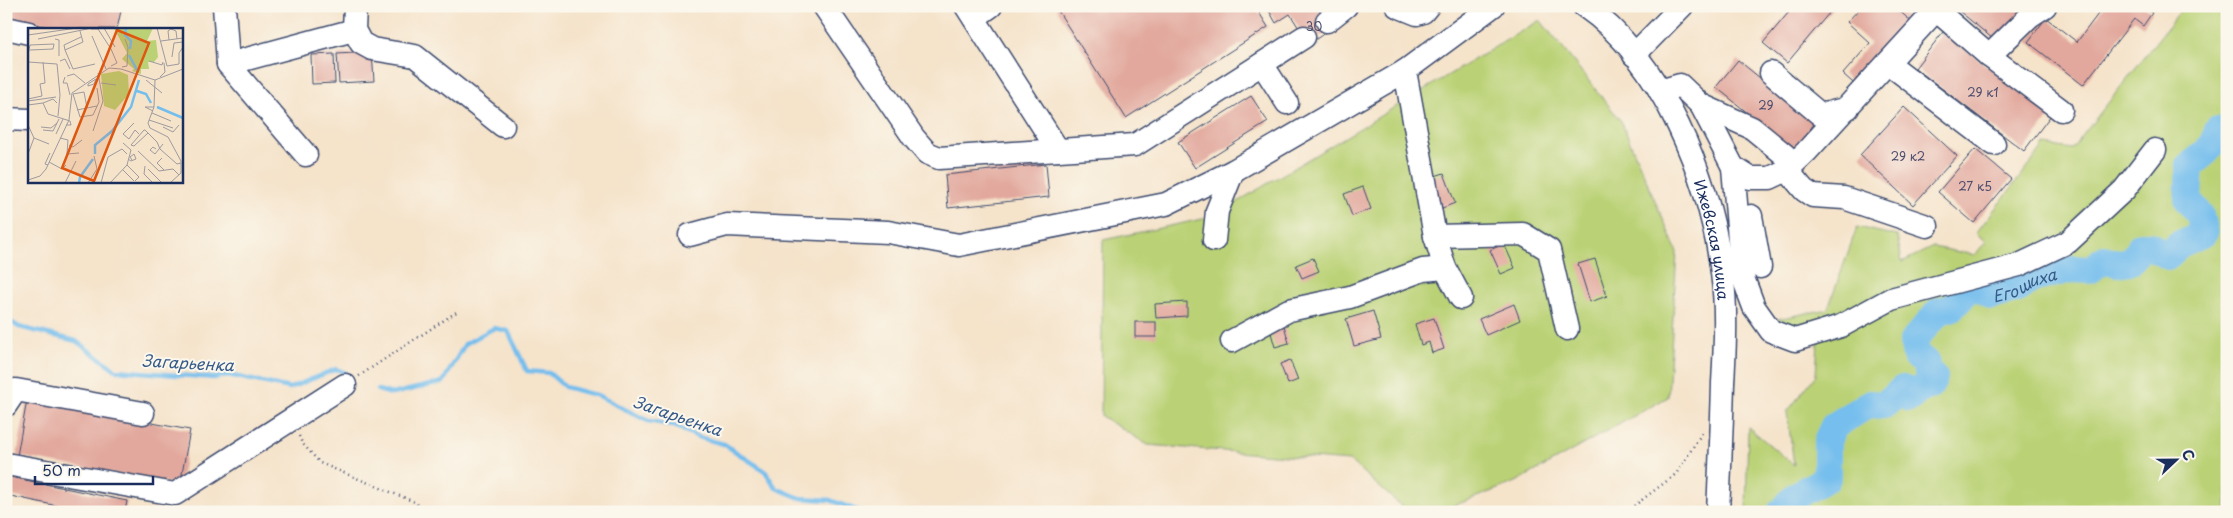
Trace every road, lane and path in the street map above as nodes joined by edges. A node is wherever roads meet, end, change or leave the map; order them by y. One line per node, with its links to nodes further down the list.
1 (224, 6): 21 (street)
2 (355, 6): 15 (street)
3 (824, 6): 34 (street)
4 (1346, 6): 13 (street)
5 (1397, 6): 6 (street)
6 (1428, 6)
7 (1493, 6): 23 (street)
8 (1584, 6): 18 (street, Ижевская улица)
9 (1682, 6): 18 (street)
10 (2045, 6): 19 (street)
11 (1936, 8): 19 (street); 20 (street)
12 (977, 10): 34 (street)
13 (1327, 21)
14 (6, 28): 16 (street)
15 (354, 30): 21 (street); 32 (street)
16 (28, 34)
17 (1304, 37): 22 (street)
18 (1634, 55): 25 (street, Ижевская улица)
19 (1989, 56): 29 (street)
20 (1888, 63): 28 (street); 33 (street)
21 (228, 64): 36 (street)
22 (1262, 64): 26 (street); 34 (street)
23 (1405, 71): 38 (street); 42 (street)
24 (1771, 73): 28 (street)
25 (1660, 91): 27 (street); 60 (street, Ижевская улица)
26 (1287, 103)
27 (1701, 105): 37 (street); 39 (street)
28 (1848, 108): 37 (street)
29 (2061, 110)
30 (6, 119): 31 (street)
31 (28, 120)
32 (503, 126)
33 (1994, 144)
34 (1058, 150)
35 (2155, 150): 39 (street)
36 (306, 155)
37 (1786, 163): 39 (street); 40 (street)
38 (1233, 171): 41 (street); 43 (street)
39 (1738, 171): 44 (street)
40 (1927, 226)
41 (690, 235)
42 (1434, 236): 45 (street); 48 (street)
43 (1214, 240)
44 (1760, 267)
45 (1445, 268): 46 (street); 49 (street)
46 (1461, 298)
47 (458, 310): 50 (path)
48 (1567, 329)
49 (1232, 342)
50 (352, 380): 55 (street)
51 (7, 402): 52 (street)
52 (143, 413)
53 (1703, 432): 59 (path)
54 (302, 443): 58 (path)
55 (6, 464)
56 (244, 512): 57 (path)
57 (267, 512)
58 (420, 512)
59 (1626, 512)
60 (1718, 512)

